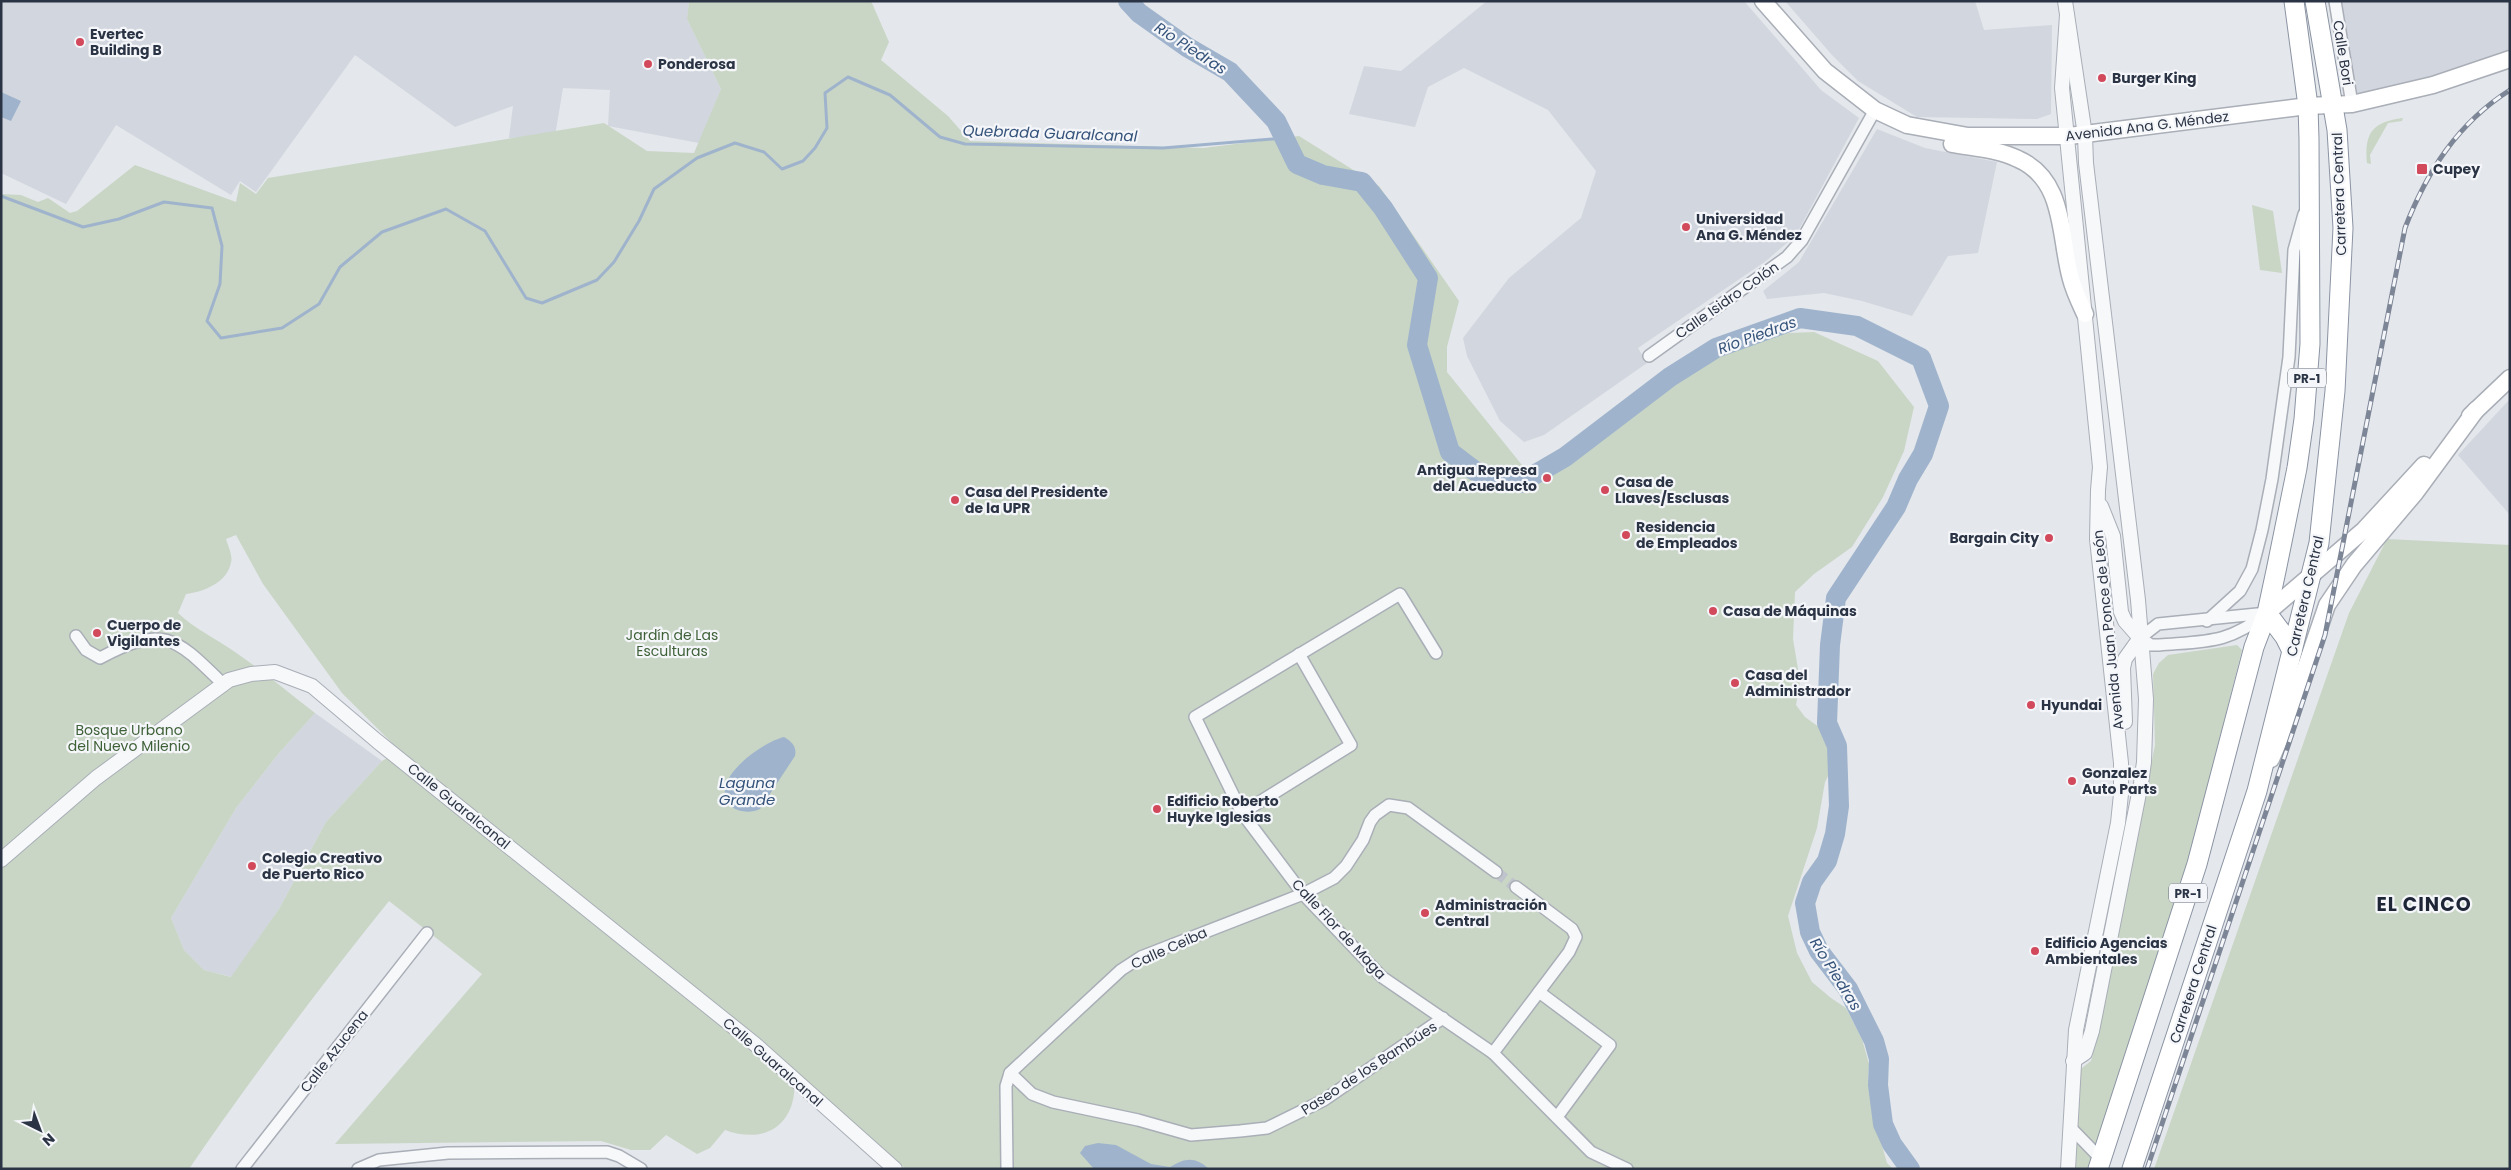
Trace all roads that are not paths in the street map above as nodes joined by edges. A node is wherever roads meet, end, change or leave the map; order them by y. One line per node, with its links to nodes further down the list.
1 (1764, 1): 10 (main road, Avenida Ana G. Méndez)
2 (2294, 1): 8 (highway, Carretera Central / PR-1)
3 (2315, 1): 9 (highway, Carretera Central / PR-1)
4 (2335, 1): 7 (street, Calle Bori)
5 (2066, 8): 12 (street, Avenida Juan Ponce de León); 13 (street, Avenida Juan Ponce de León)
6 (2509, 59): 7 (main road, Avenida Ana G. Méndez)
7 (2352, 104): 9 (main road, Avenida Ana G. Méndez)
8 (2308, 106): 9 (main road, Avenida Ana G. Méndez); 12 (main road, Avenida Ana G. Méndez); 15 (highway, Carretera Central / PR-1)
9 (2333, 106): 21 (highway, Carretera Central / PR-1)
10 (1875, 110): 11 (main road, Avenida Ana G. Méndez); 17 (street, Calle Isidro Colón)
11 (1907, 126): 13 (main road, Avenida Ana G. Méndez); 16 (main road)
12 (2086, 134): 13 (main road, Avenida Ana G. Méndez); 14 (street, Avenida Juan Ponce de León)
13 (2069, 136): 14 (street, Avenida Juan Ponce de León); 16 (street, Avenida Juan Ponce de León)
14 (2086, 163): 25 (street, Avenida Juan Ponce de León)
15 (2309, 196): 22 (highway, Carretera Central / PR-1); 23 (street)
16 (2085, 314): 20 (street, Avenida Juan Ponce de León)
17 (1649, 356)
18 (2510, 378): 19 (main road)
19 (2476, 410): 21 (main road); 31 (main road)
20 (2098, 498): 25 (street); 30 (street, Avenida Juan Ponce de León)
21 (2312, 575): 22 (main road); 26 (highway, Carretera Central / PR-1)
22 (2267, 613): 23 (street); 25 (street); 26 (highway); 45 (highway, Carretera Central / PR-1)
23 (2207, 621): 25 (street)
24 (76, 636): 29 (street)
25 (2140, 638): 30 (street); 41 (street, Avenida Juan Ponce de León)
26 (2292, 651): 31 (highway, Carretera Central / PR-1)
27 (1436, 653): 28 (street)
28 (1299, 654): 32 (street, Calle Flor de Maga); 32 (street)
29 (223, 684): 33 (street, Calle Guaralcanal); 49 (street, Calle Guaralcanal)
30 (2121, 763): 41 (street, Avenida Juan Ponce de León)
31 (2257, 790): 53 (highway, Carretera Central / PR-1)
32 (1242, 813): 36 (street, Calle Flor de Maga)
33 (1, 860)
34 (1496, 872): 36 (street, Calle Ceiba)
35 (1516, 887): 38 (street)
36 (1302, 894): 39 (street, Calle Flor de Maga); 42 (street, Calle Ceiba)
37 (427, 932): 46 (street, Calle Azucena)
38 (1539, 992): 40 (street); 43 (street)
39 (1443, 1018): 40 (street, Calle Flor de Maga); 42 (street, Paseo de los Bambúes)
40 (1494, 1053): 43 (street, Calle Flor de Maga)
41 (2073, 1061): 44 (street, Avenida Juan Ponce de León)
42 (1010, 1073): 50 (street)
43 (1557, 1117): 51 (street, Calle Flor de Maga)
44 (2070, 1127): 45 (street); 52 (street, Avenida Juan Ponce de León)
45 (2099, 1164)
46 (242, 1169)
47 (358, 1169): 48 (street)
48 (641, 1169)
49 (895, 1169)
50 (1007, 1169)
51 (1627, 1169)
52 (2068, 1169)
53 (2132, 1169)

